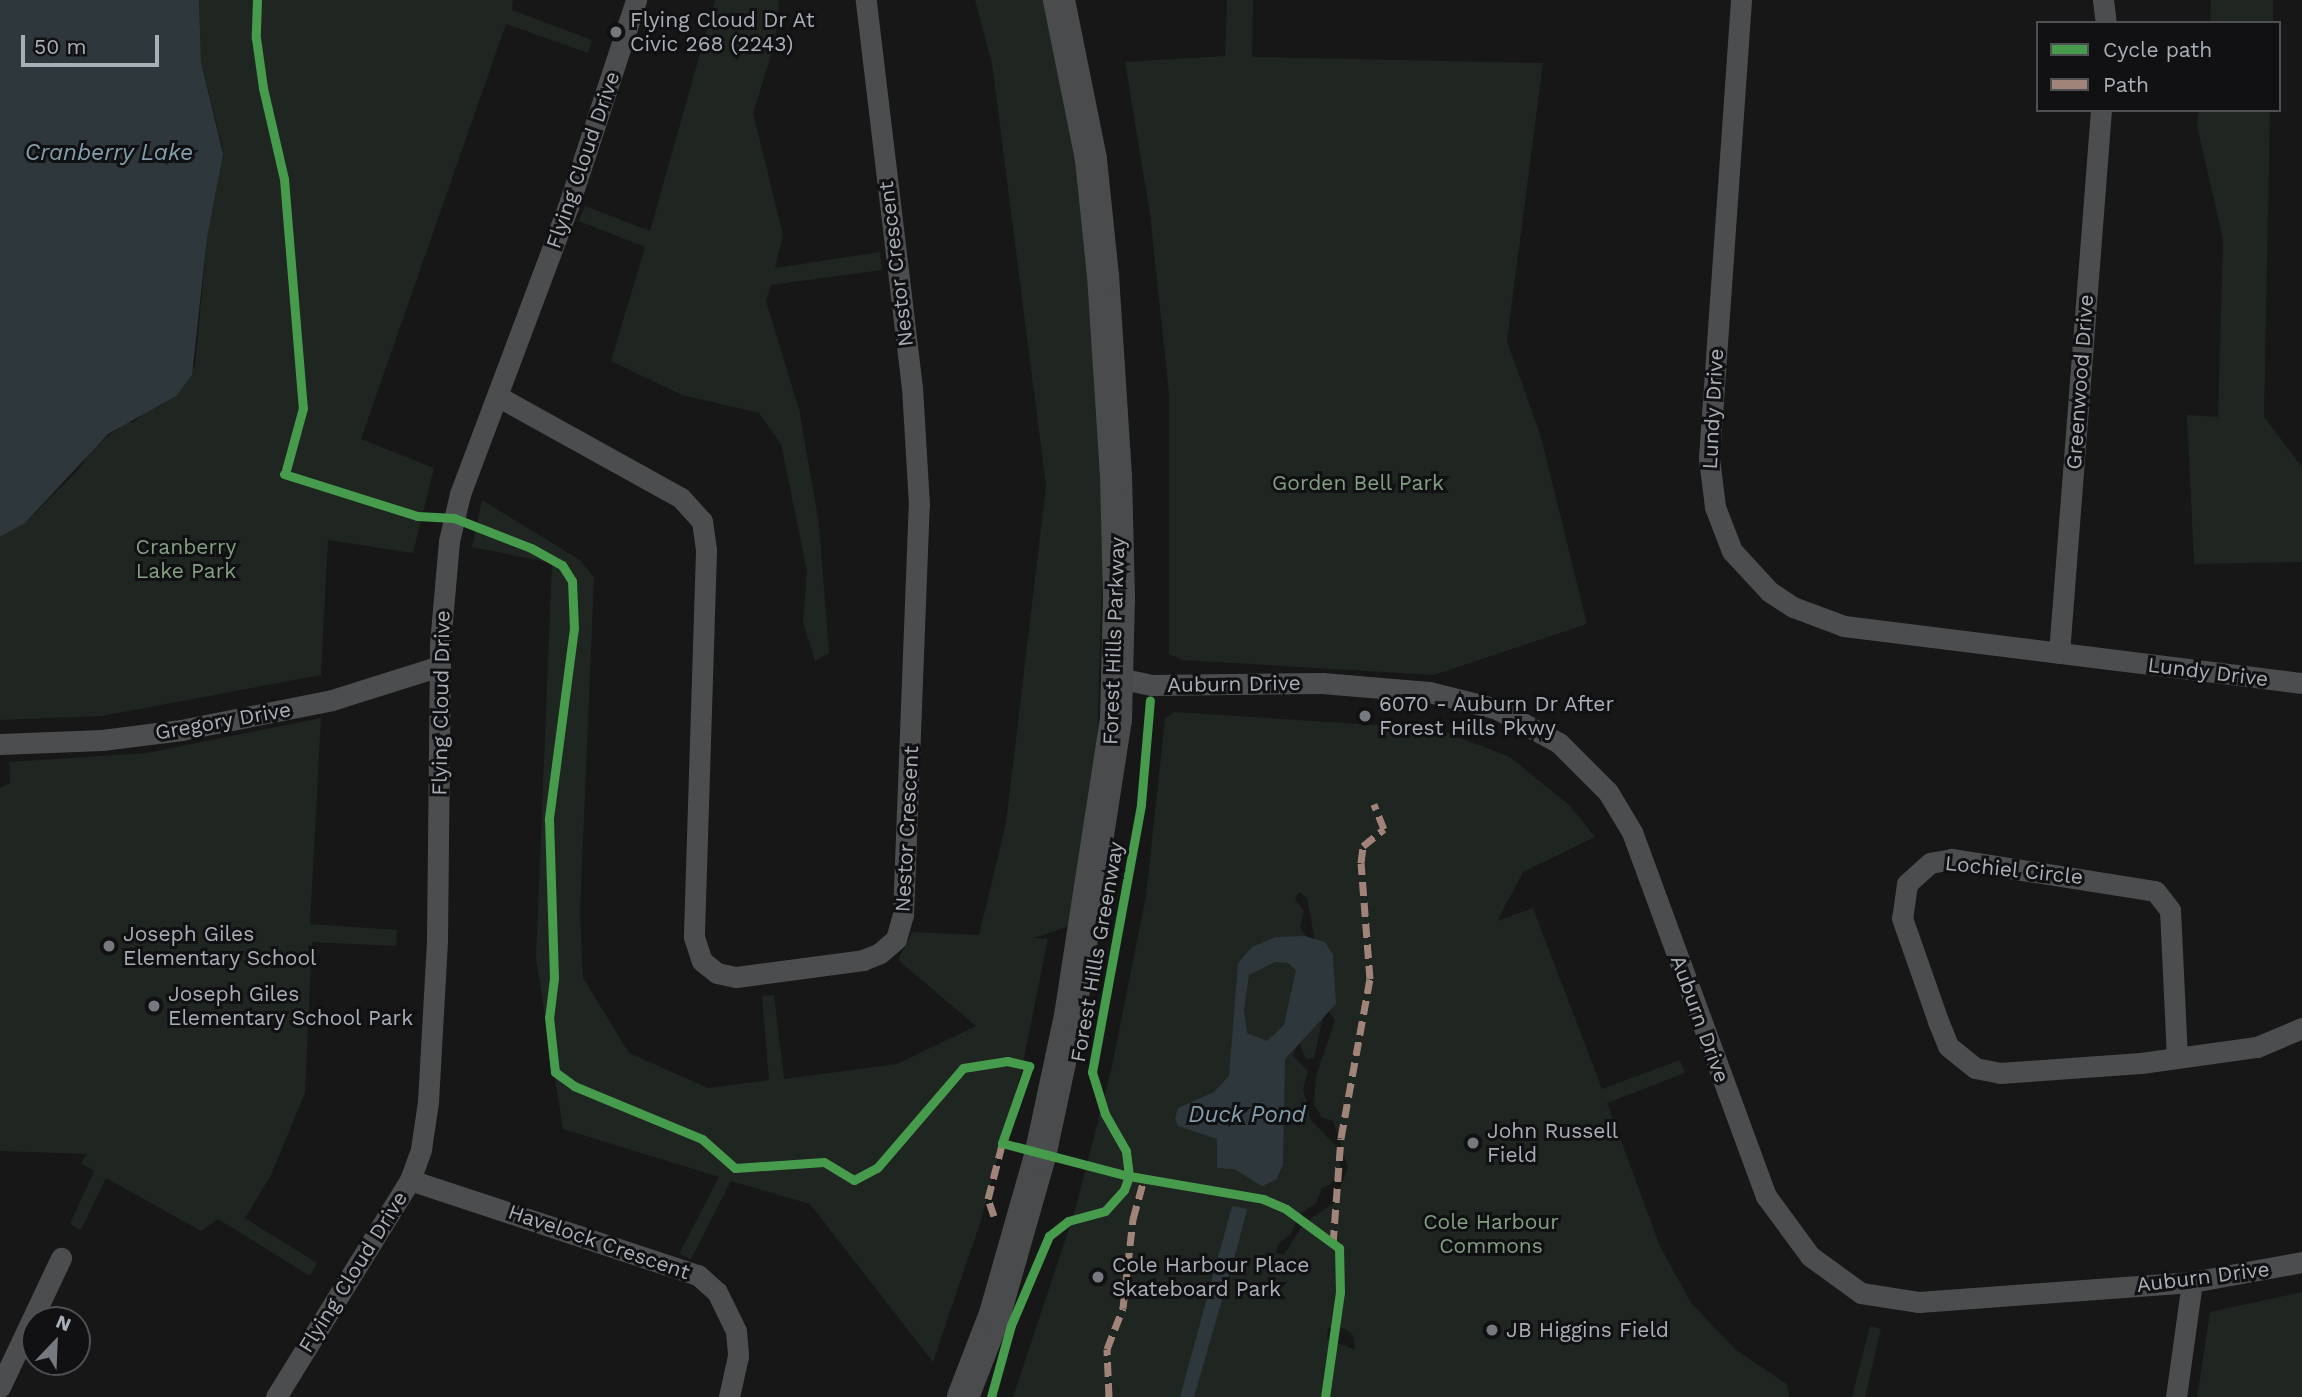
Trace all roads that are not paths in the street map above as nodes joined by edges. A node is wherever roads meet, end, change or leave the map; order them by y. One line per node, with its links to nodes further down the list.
1 (636, 0): 8 (street, Flying Cloud Drive)
2 (866, 0): 8 (street, Nestor Crescent)
3 (1059, 0): 11 (main road, Forest Hills Parkway)
4 (1741, 0): 9 (street, Lundy Drive)
5 (2103, 0): 6 (street)
6 (2106, 21)
7 (2101, 112): 9 (street, Greenwood Drive)
8 (499, 397): 10 (street, Flying Cloud Drive)
9 (2059, 653): 12 (street, Lundy Drive)
10 (440, 666): 13 (street, Gregory Drive); 16 (street, Flying Cloud Drive)
11 (1114, 677): 19 (main road, Forest Hills Parkway); 20 (street, Auburn Drive)
12 (2302, 683)
13 (0, 744)
14 (2302, 1028): 15 (street, Lochiel Circle)
15 (2177, 1058): 15 (street, Lochiel Circle)
16 (410, 1180): 22 (street, Flying Cloud Drive); 23 (street, Havelock Crescent)
17 (61, 1258): 21 (street)
18 (2302, 1262): 20 (street, Auburn Drive)
19 (1005, 1274): 24 (main road); 25 (main road, Forest Hills Parkway)
20 (2192, 1282): 26 (street)
21 (0, 1387)
22 (276, 1397)
23 (729, 1397)
24 (941, 1397)
25 (963, 1397)
26 (2176, 1397)

